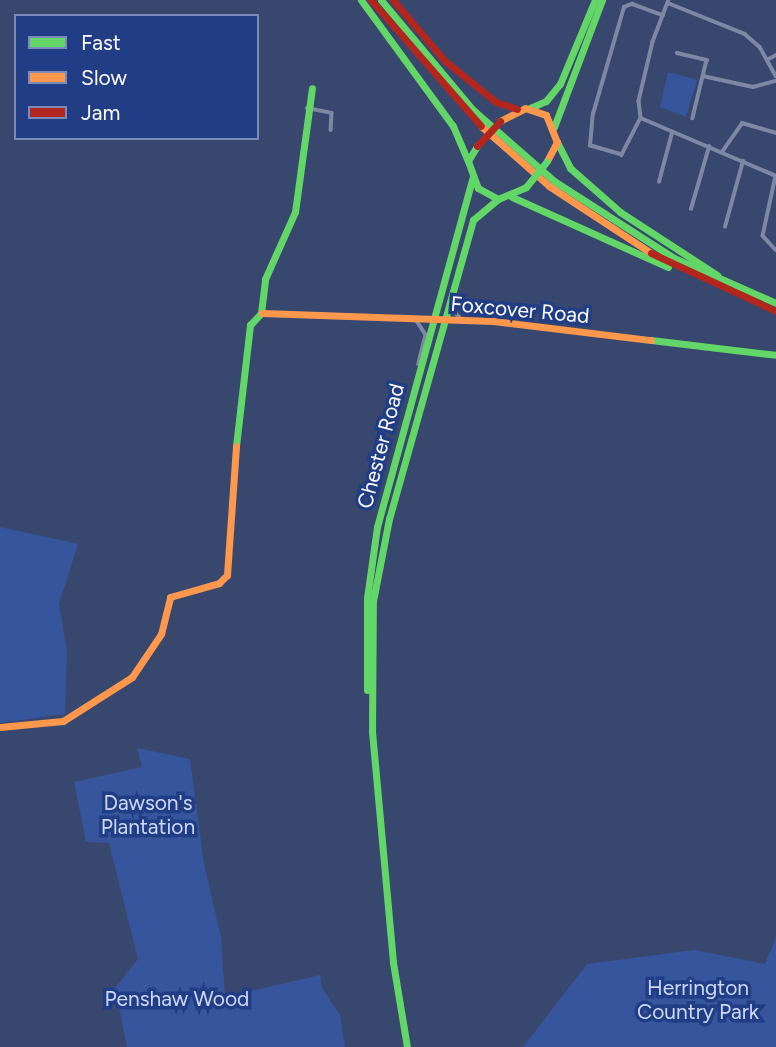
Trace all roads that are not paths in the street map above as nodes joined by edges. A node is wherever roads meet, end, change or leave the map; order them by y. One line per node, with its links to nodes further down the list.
1 (361, 0): 27 (main road)
2 (371, 0): 38 (main road)
3 (381, 0): 39 (main road)
4 (393, 0): 17 (main road)
5 (594, 0): 16 (main road)
6 (602, 0): 20 (main road)
7 (669, 1): 8 (street); 11 (street)
8 (663, 15): 18 (street); 18 (street)
9 (677, 53): 12 (street)
10 (776, 55): 11 (street)
11 (767, 60): 13 (street)
12 (703, 76): 13 (street); 19 (street)
13 (776, 79)
14 (312, 88): 15 (main road)
15 (307, 108): 21 (street); 42 (main road)
16 (530, 108): 17 (main road); 20 (main road)
17 (517, 109): 27 (main road, bridge)
18 (641, 118): 22 (street)
19 (693, 118)
20 (554, 127): 24 (main road)
21 (331, 131)
22 (672, 132): 25 (street); 31 (street)
23 (776, 133): 26 (street)
24 (557, 142): 32 (main road, bridge); 39 (main road)
25 (709, 147): 26 (street); 34 (street)
26 (722, 152): 28 (street)
27 (468, 160): 30 (main road)
28 (743, 161): 29 (street); 35 (street)
29 (776, 176): 36 (street)
30 (471, 180): 33 (main road); 44 (main road, Chester Road)
31 (659, 182)
32 (512, 197): 33 (main road); 38 (main road)
33 (498, 199): 37 (main road, Chester Road)
34 (691, 209)
35 (725, 227)
36 (776, 250)
37 (458, 274): 45 (street); 46 (main road, Chester Road)
38 (722, 289): 41 (main road)
39 (754, 295): 40 (main road)
40 (776, 303)
41 (776, 311)
42 (261, 313): 43 (main road, Foxcover Road); 49 (main road)
43 (417, 321): 44 (main road, Foxcover Road); 48 (street)
44 (433, 321): 46 (main road, Foxcover Road); 48 (main road, Chester Road)
45 (465, 321): 46 (main road, Foxcover Road); 47 (main road, Foxcover Road)
46 (446, 322): 50 (main road, Chester Road)
47 (776, 355)
48 (416, 383): 50 (main road, Chester Road)
49 (0, 727)
50 (372, 727): 51 (main road, Chester Road)
51 (407, 1047)

